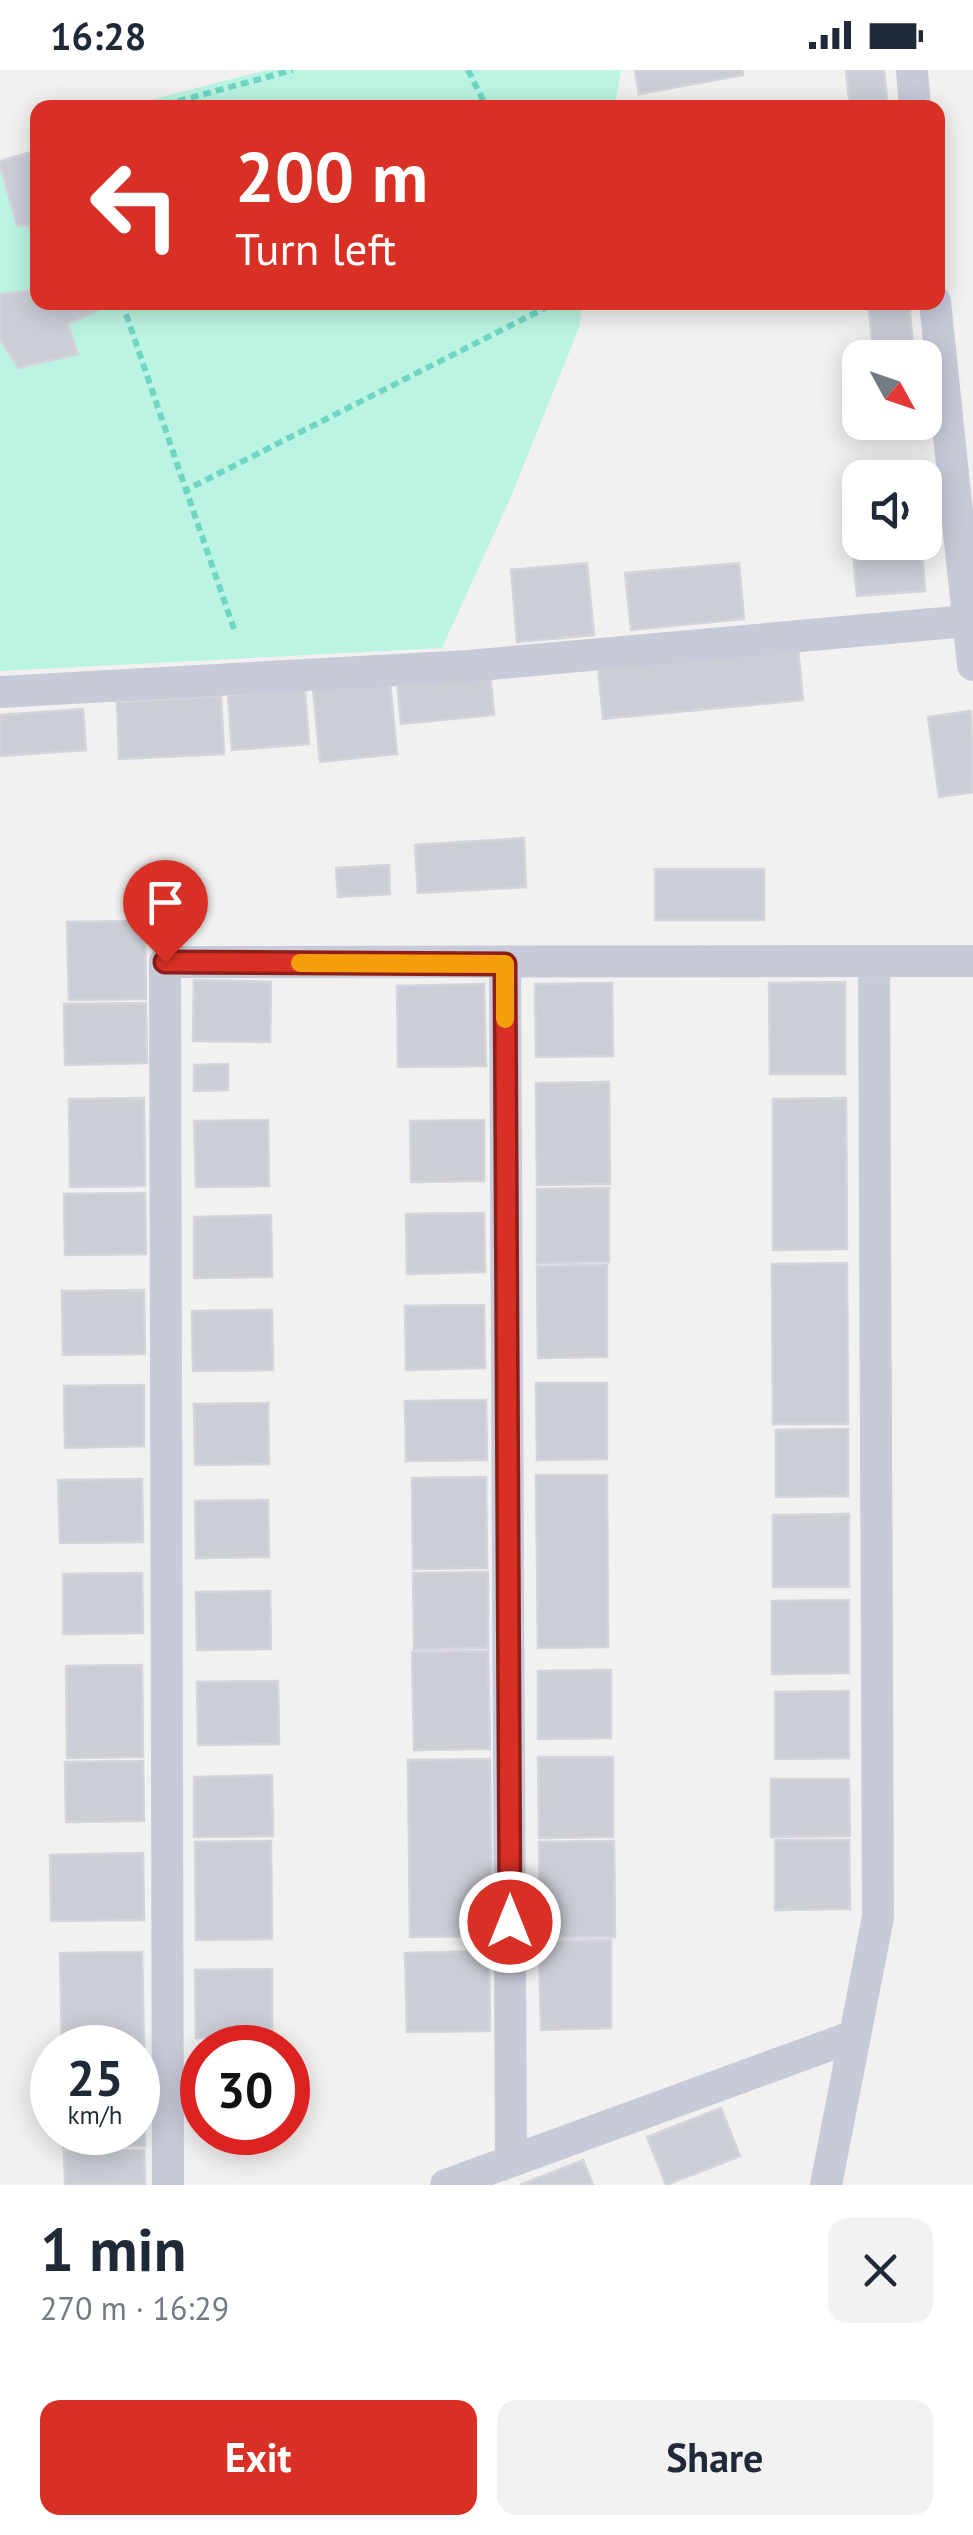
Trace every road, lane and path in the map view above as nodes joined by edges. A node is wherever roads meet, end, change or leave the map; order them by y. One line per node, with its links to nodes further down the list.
1 (293, 70): 4 (path)
2 (468, 70): 5 (path)
3 (912, 70): 6 (street)
4 (182, 100)
5 (483, 100)
6 (914, 100)
7 (125, 310): 10 (path)
8 (541, 310): 10 (path)
9 (935, 310): 11 (street)
10 (186, 490): 12 (path)
11 (966, 621): 13 (street); 14 (street)
12 (234, 630)
13 (973, 666)
14 (0, 692)
15 (973, 961): 16 (street)
16 (874, 963): 17 (street); 18 (street)
17 (505, 964): 19 (street); 20 (street)
18 (854, 2036): 19 (street); 22 (street)
19 (510, 2161): 21 (street)
20 (168, 2185)
21 (446, 2185)
22 (826, 2185)

